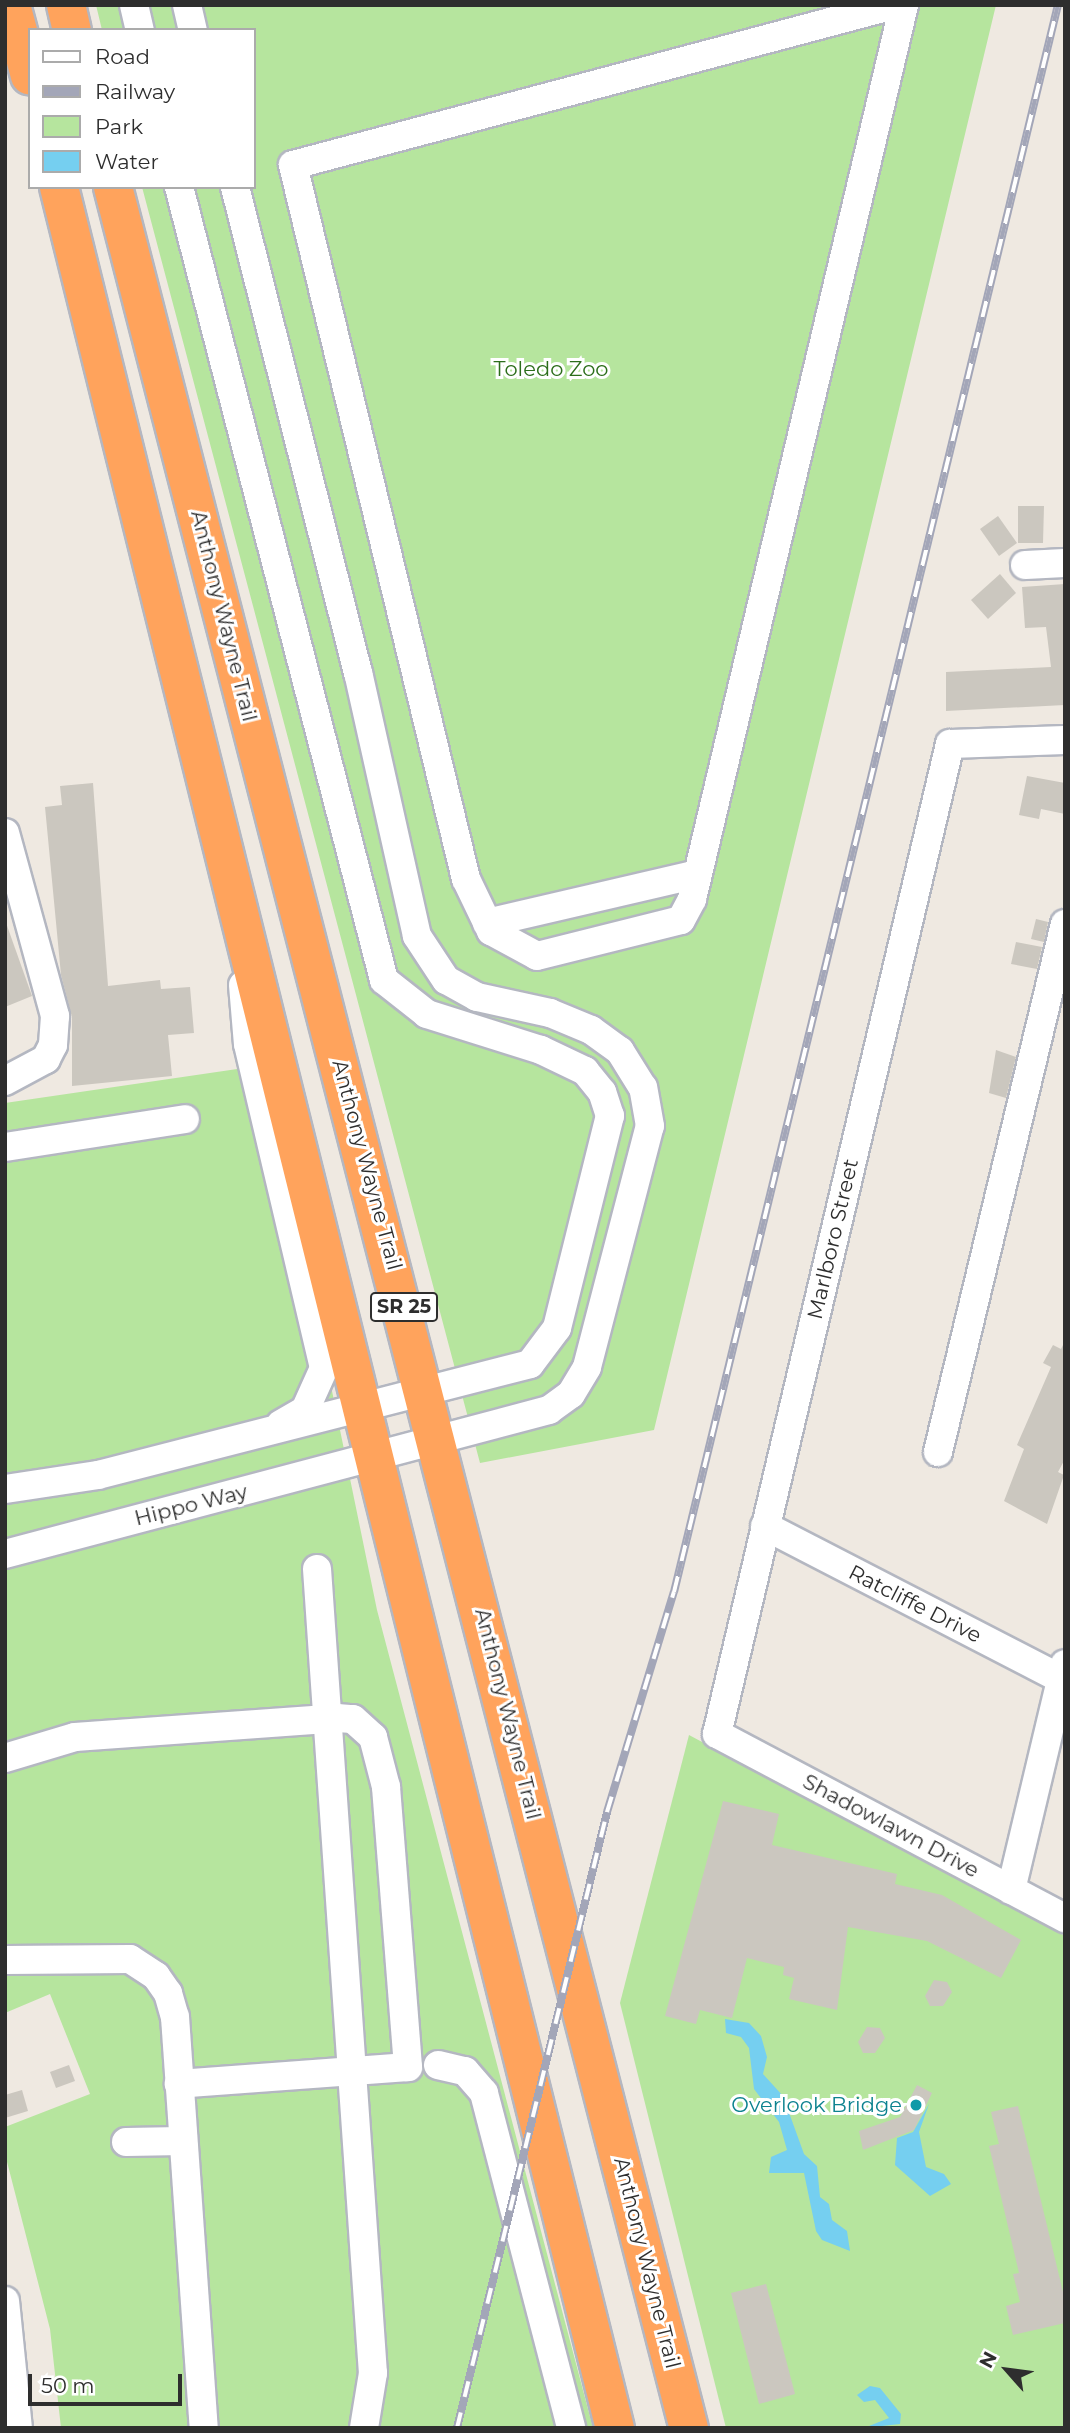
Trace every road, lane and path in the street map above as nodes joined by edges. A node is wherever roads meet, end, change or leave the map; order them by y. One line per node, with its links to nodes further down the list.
1 (11, 5): 10 (highway)
2 (66, 5): 7 (highway)
3 (134, 5): 8 (street)
4 (187, 5): 9 (street)
5 (894, 5): 21 (street)
6 (904, 5): 19 (street)
7 (72, 28)
8 (140, 28)
9 (193, 28)
10 (28, 69)
11 (60, 189): 20 (highway, SR 25)
12 (114, 189): 26 (highway, Anthony Wayne Trail / SR 25)
13 (180, 189): 26 (street)
14 (236, 189): 29 (street, Hippo Way)
15 (1065, 564): 16 (street)
16 (1025, 565)
17 (1065, 740): 33 (street, Marlboro Street)
18 (5, 833): 23 (street)
19 (697, 874): 21 (street); 21 (street)
20 (237, 895): 27 (highway, SR 25); 28 (street)
21 (487, 923)
22 (1065, 924): 30 (street)
23 (5, 1081)
24 (185, 1119): 25 (street)
25 (5, 1147)
26 (425, 1389): 27 (street); 29 (highway, Anthony Wayne Trail / SR 25)
27 (365, 1406): 28 (street); 31 (highway, SR 25)
28 (276, 1427): 32 (street)
29 (439, 1441): 31 (street, Hippo Way); 54 (highway, Anthony Wayne Trail / SR 25)
30 (938, 1452)
31 (378, 1457): 34 (street, Hippo Way); 53 (highway, SR 25)
32 (5, 1489)
33 (765, 1526): 36 (street, Ratcliffe Drive); 38 (street, Marlboro Street)
34 (5, 1554)
35 (317, 1569): 37 (street)
36 (1063, 1675): 40 (street)
37 (330, 1719): 39 (street); 44 (street); 44 (street)
38 (716, 1734): 40 (street, Shadowlawn Drive)
39 (5, 1758)
40 (1011, 1890): 41 (street, Shadowlawn Drive)
41 (1065, 1918)
42 (5, 1960): 45 (street)
43 (438, 2065): 52 (street)
44 (351, 2071): 45 (street); 51 (street)
45 (179, 2084): 46 (street)
46 (182, 2141): 47 (street); 50 (street)
47 (126, 2142)
48 (7, 2317): 49 (street)
49 (19, 2428)
50 (204, 2428)
51 (364, 2428)
52 (571, 2428)
53 (615, 2428)
54 (689, 2428)

